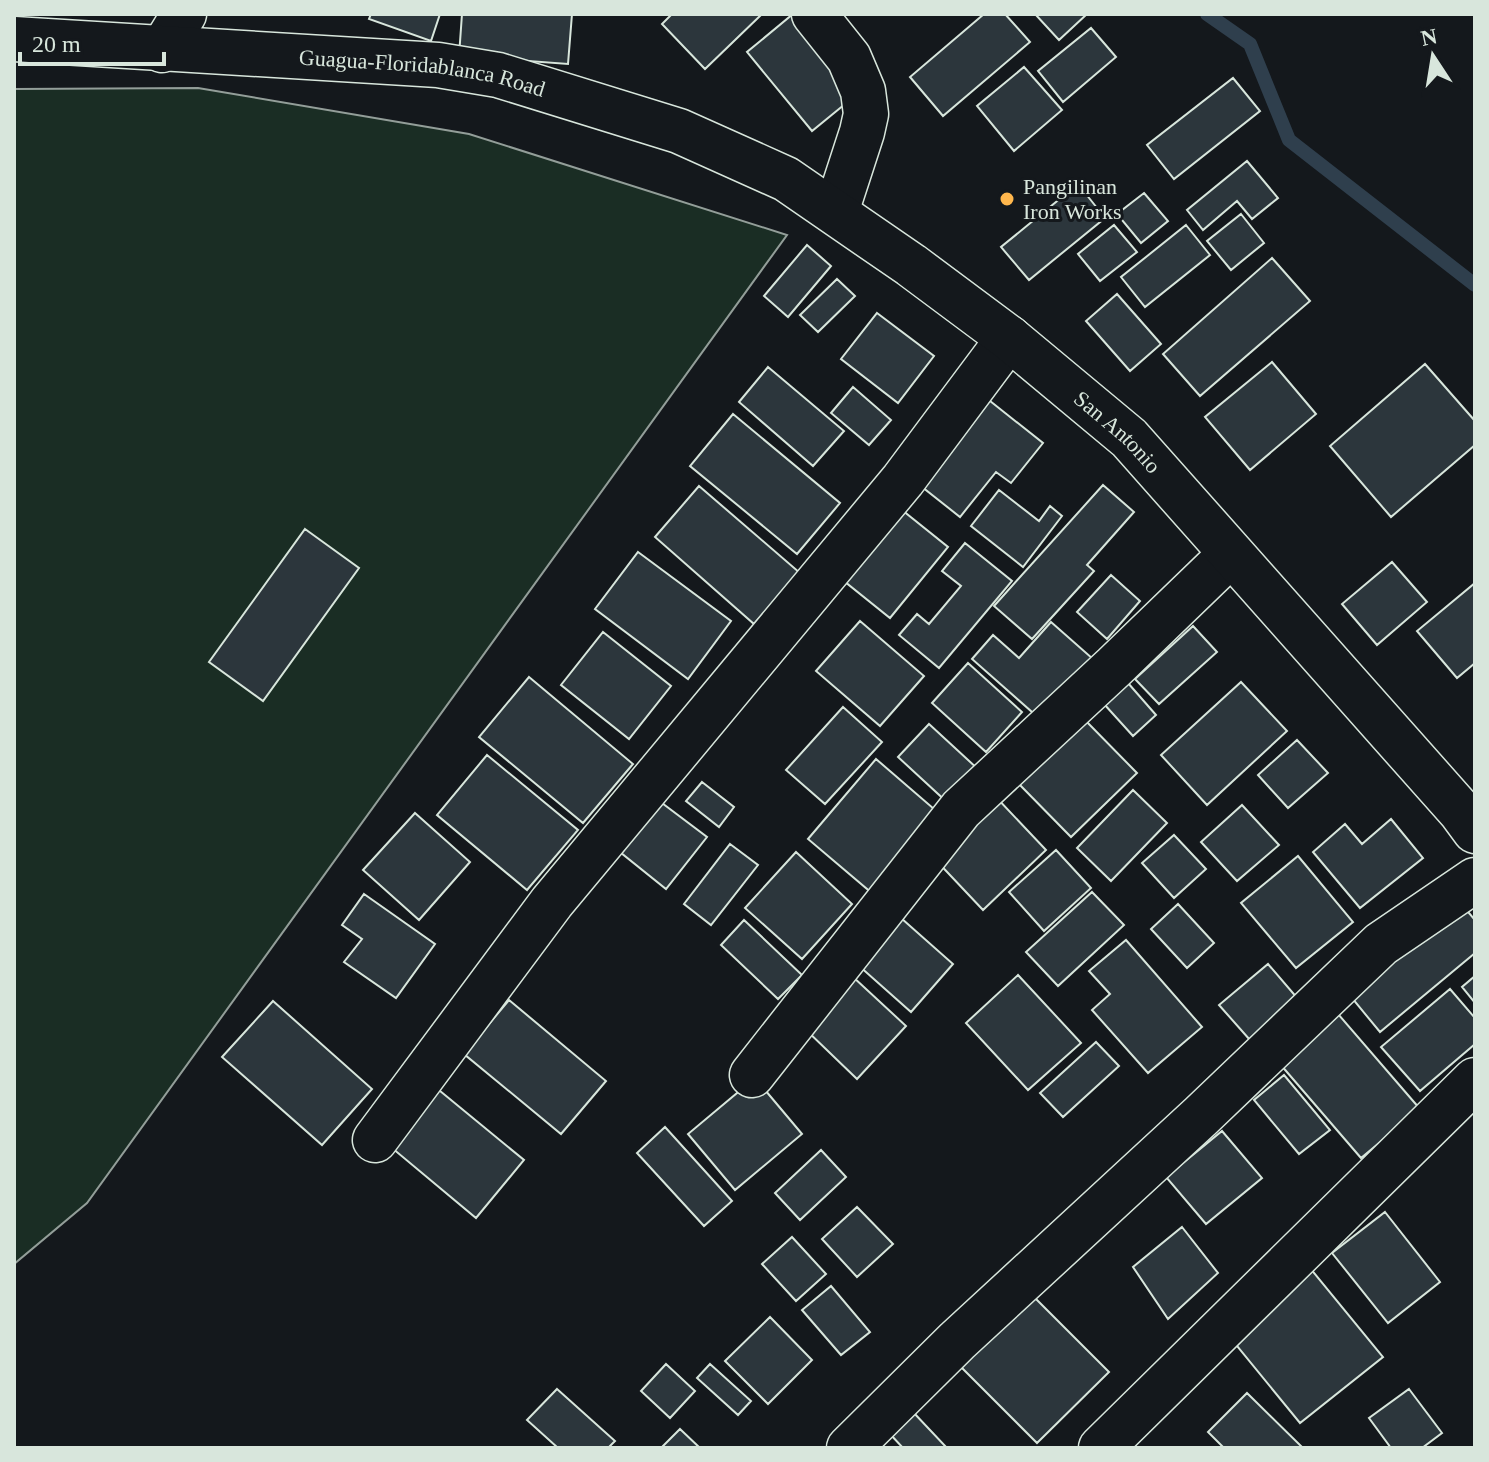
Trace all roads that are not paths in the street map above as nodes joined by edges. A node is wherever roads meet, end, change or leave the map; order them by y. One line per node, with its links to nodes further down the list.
1 (814, 14): 5 (street)
2 (173, 32): 3 (street, Guagua-Floridablanca Road); 4 (street, Guagua-Floridablanca Road)
3 (14, 39)
4 (679, 131): 5 (street, San Antonio)
5 (836, 212): 6 (street, San Antonio)
6 (1009, 338): 7 (street, San Antonio); 12 (street)
7 (1231, 554): 8 (street, San Antonio); 10 (street)
8 (1470, 815)
9 (1475, 880): 13 (street)
10 (752, 1075)
11 (1475, 1080): 14 (street)
12 (375, 1140)
13 (849, 1448)
14 (1101, 1448)

